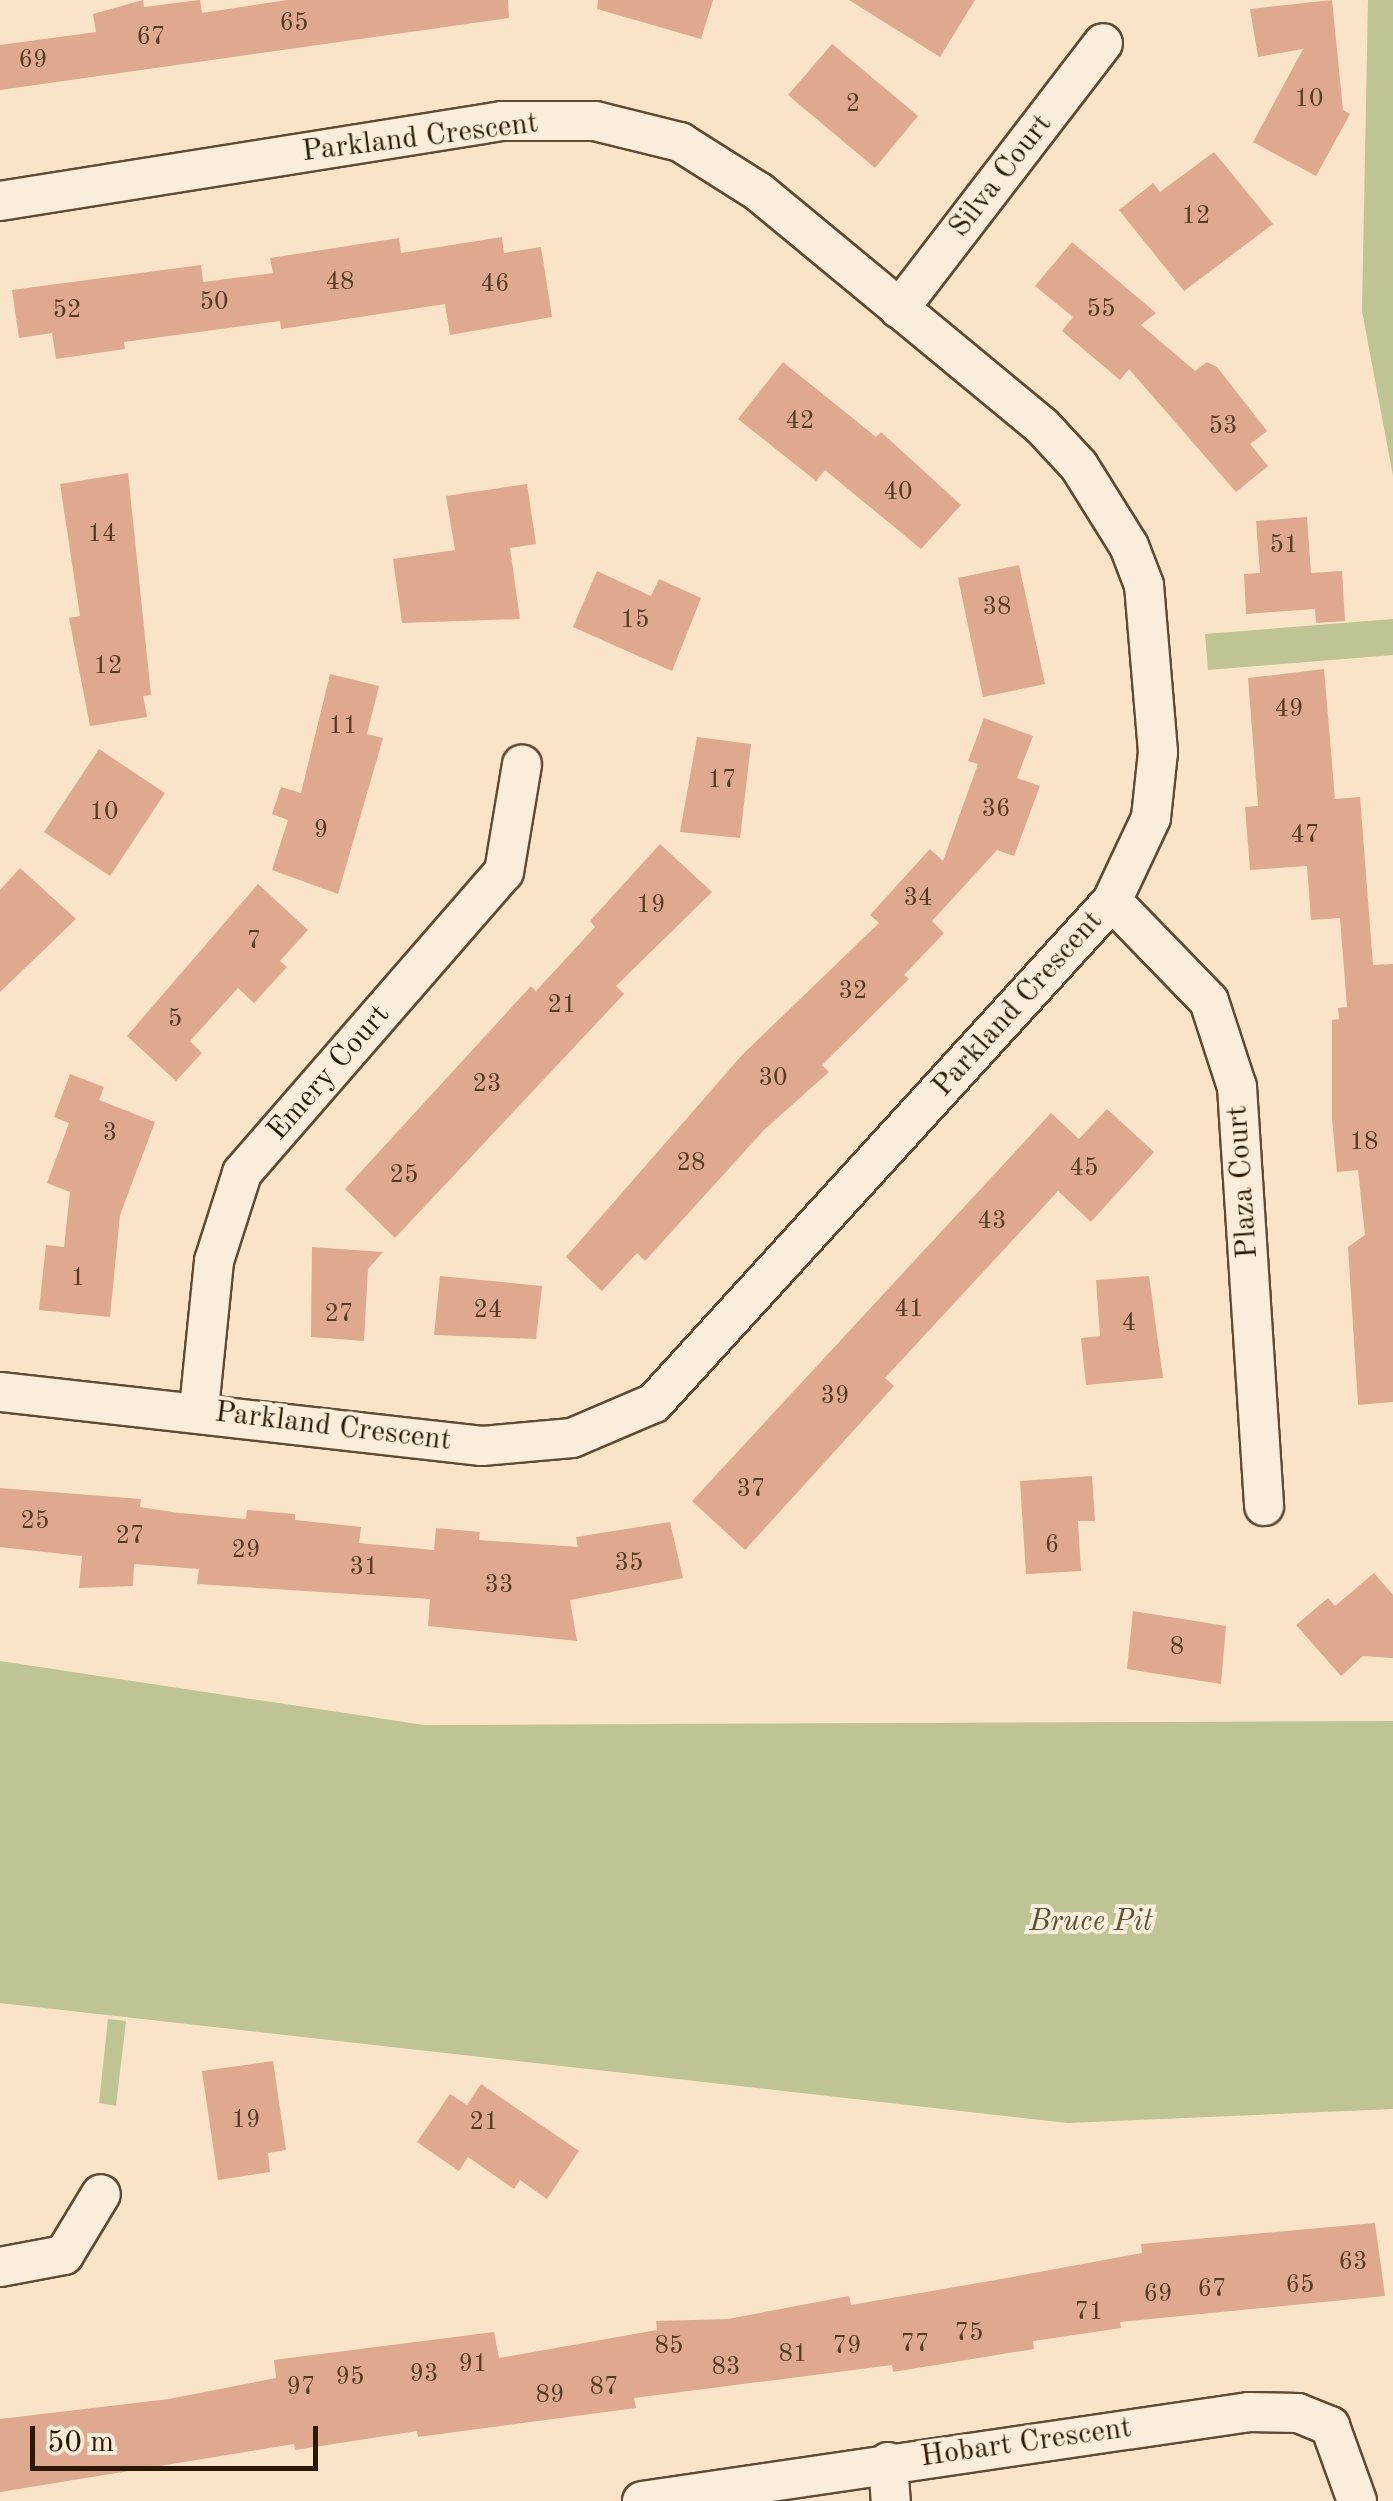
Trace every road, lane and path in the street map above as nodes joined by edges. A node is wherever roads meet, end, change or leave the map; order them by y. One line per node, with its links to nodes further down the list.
1 (1103, 43): 3 (street, Silva Court)
2 (0, 200): 3 (street, Parkland Crescent)
3 (899, 309): 5 (street, Parkland Crescent)
4 (522, 765): 7 (street, Emery Court)
5 (1112, 902): 7 (street, Parkland Crescent); 8 (street, Plaza Court)
6 (0, 1392): 7 (street, Parkland Crescent)
7 (199, 1409)
8 (1264, 1506)
9 (101, 2194): 10 (street)
10 (0, 2267)
11 (888, 2462): 12 (street, Hobart Crescent); 13 (street); 14 (street, Hobart Crescent)
12 (642, 2501)
13 (890, 2501)
14 (1357, 2501)

